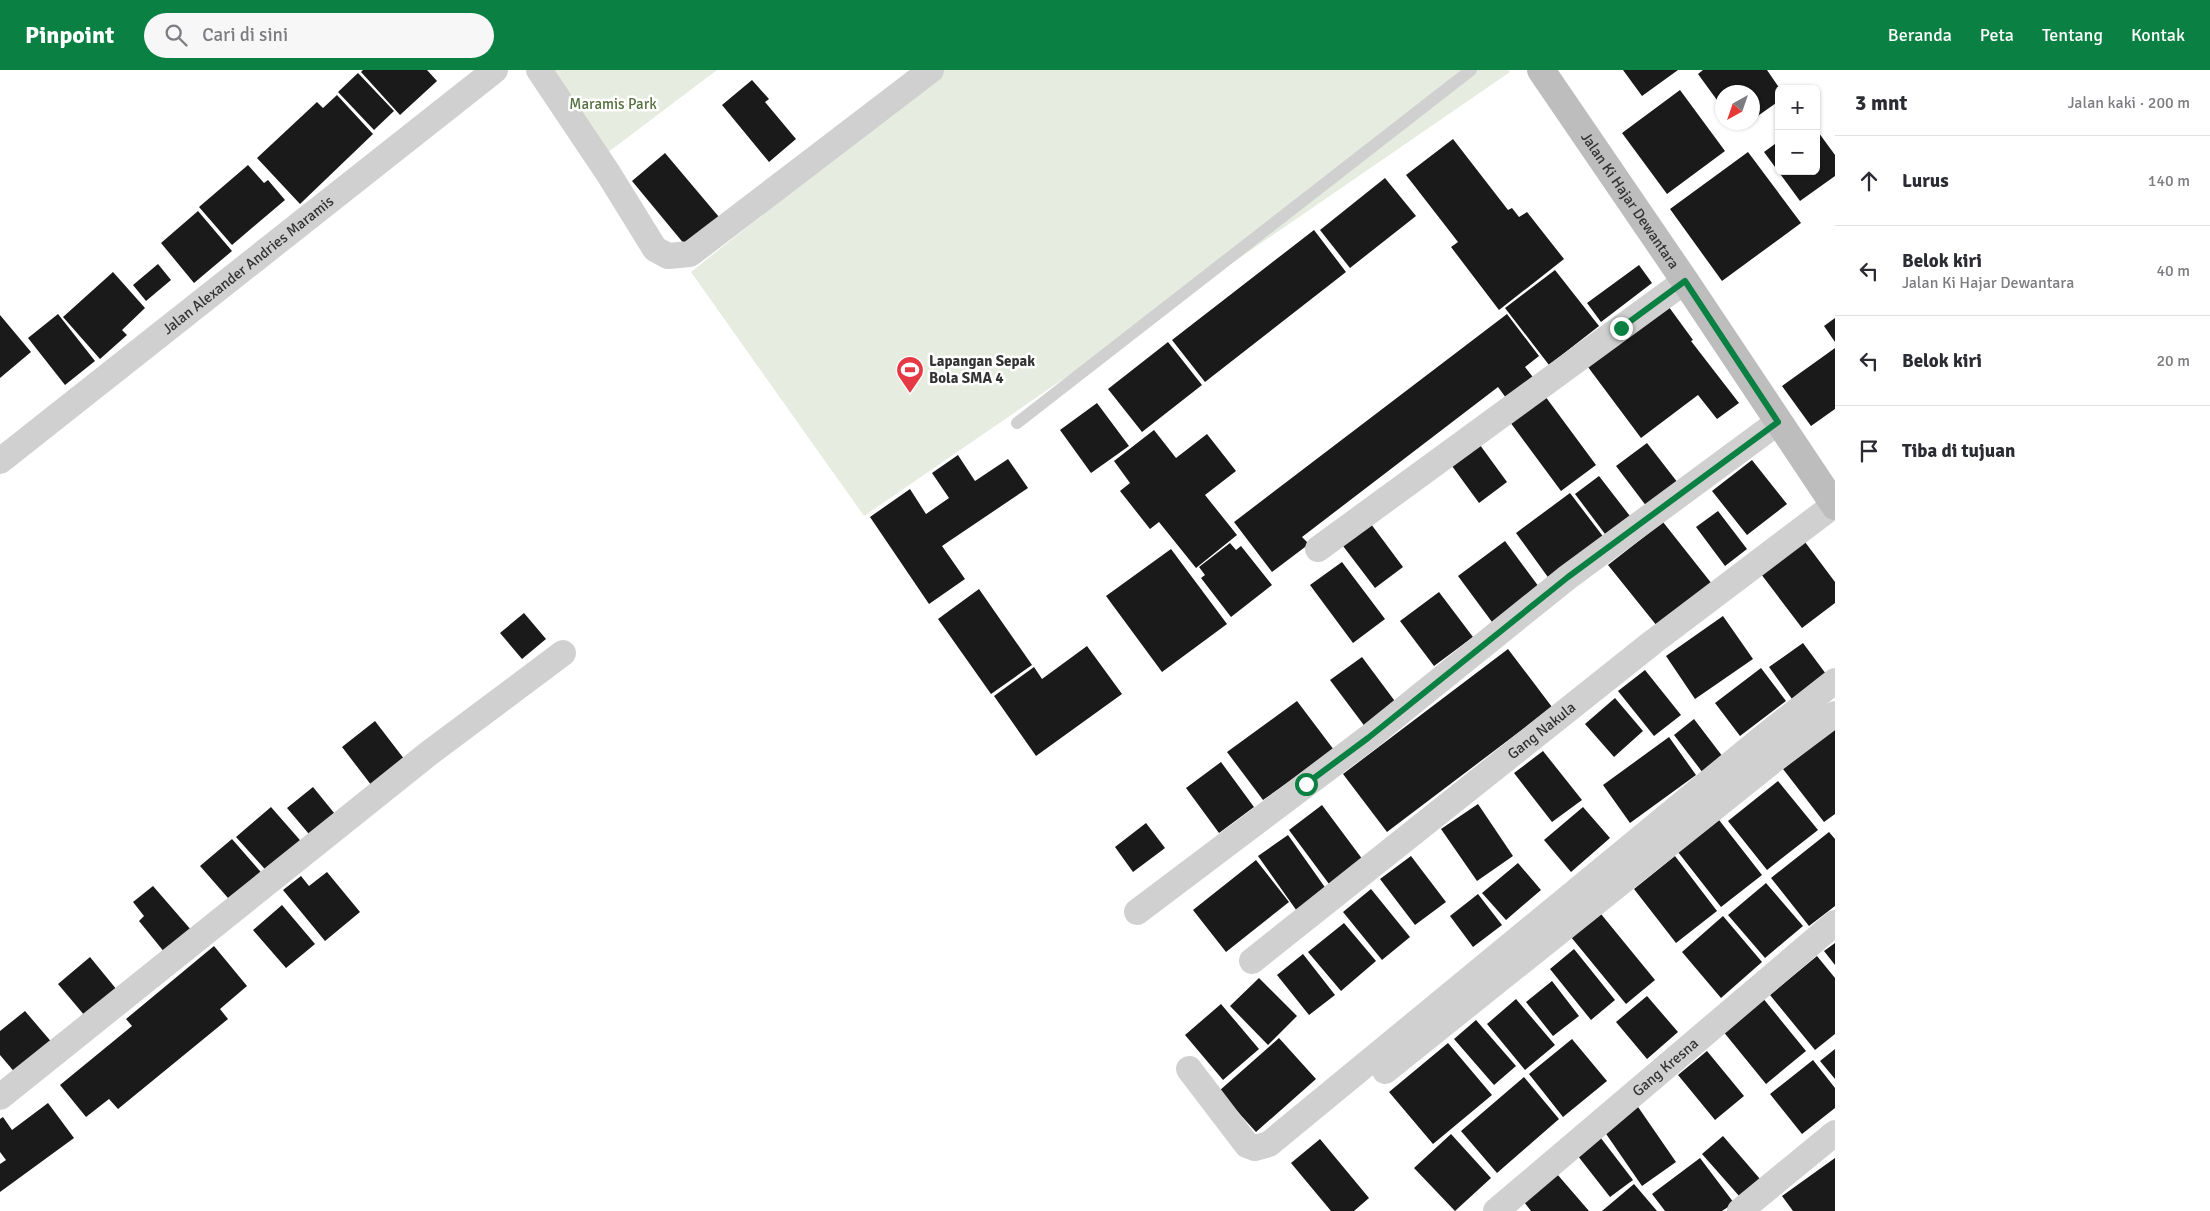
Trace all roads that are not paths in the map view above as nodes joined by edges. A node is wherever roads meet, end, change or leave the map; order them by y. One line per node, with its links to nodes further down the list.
1 (539, 70): 2 (street)
2 (931, 70)
3 (1471, 70): 7 (lane)
4 (1540, 70): 6 (main road, Jalan Ki Hajar Dewantara)
5 (489, 72): 9 (street, Jalan Alexander Andries Maramis)
6 (1685, 281): 8 (main road, Jalan Ki Hajar Dewantara); 11 (street)
7 (1017, 422)
8 (1778, 422): 10 (main road, Jalan Ki Hajar Dewantara); 16 (street)
9 (0, 461)
10 (1835, 506): 18 (street, Gang Nakula)
11 (1318, 549)
12 (563, 653): 21 (street)
13 (1835, 681): 15 (street)
14 (1835, 714): 15 (street)
15 (1768, 749): 19 (street)
16 (1137, 912)
17 (1835, 923): 24 (street, Gang Kresna)
18 (1252, 961)
19 (1469, 990): 20 (street); 23 (street)
20 (1189, 1069)
21 (0, 1097)
22 (1835, 1133): 25 (street)
23 (1292, 1147)
24 (1496, 1211)
25 (1740, 1211)

